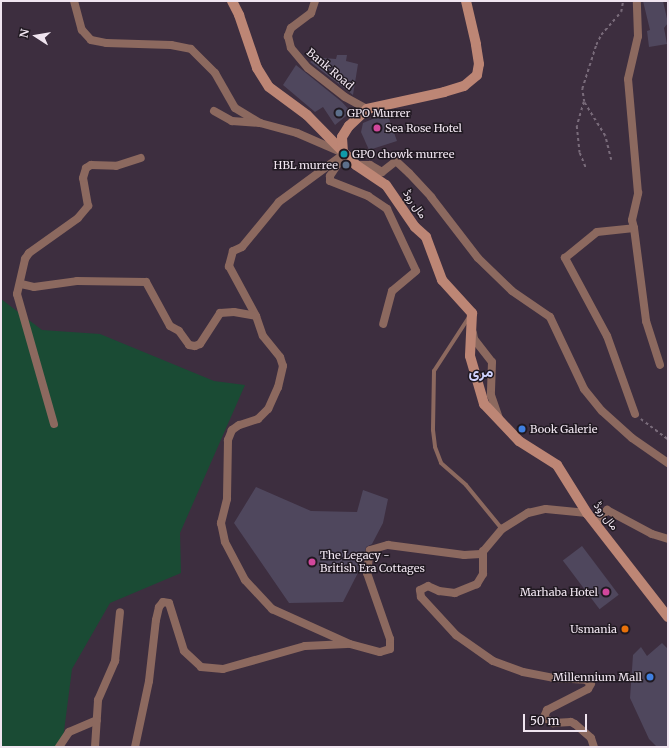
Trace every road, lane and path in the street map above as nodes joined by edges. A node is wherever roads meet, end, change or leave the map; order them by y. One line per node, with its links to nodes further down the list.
1 (74, 1): 10 (street)
2 (232, 1): 11 (main road, مال روڈ)
3 (315, 1): 8 (street, Bank Road)
4 (466, 1): 8 (main road)
5 (623, 1): 7 (path)
6 (637, 1): 16 (street)
7 (584, 102): 13 (path); 15 (path)
8 (367, 109): 11 (main road)
9 (214, 111): 10 (street)
10 (260, 123): 11 (street)
11 (344, 154): 14 (main road, مال روڈ); 18 (street); 20 (street)
12 (141, 158): 17 (street)
13 (611, 160)
14 (356, 165): 19 (main road, مال روڈ); 26 (street)
15 (586, 168)
16 (634, 228): 21 (street); 22 (street)
17 (21, 284): 18 (street); 24 (street)
18 (256, 316): 34 (street)
19 (471, 317): 23 (street, مال روڈ); 23 (main road, مال روڈ); 29 (lane)
20 (383, 324)
21 (660, 364)
22 (635, 414): 25 (path)
23 (500, 422): 27 (main road, مال روڈ)
24 (54, 424)
25 (668, 439)
26 (668, 463)
27 (587, 513): 28 (main road, مال روڈ); 29 (street)
28 (597, 522): 30 (street); 33 (main road, مال روڈ)
29 (502, 529): 31 (street)
30 (668, 539)
31 (483, 551): 34 (street); 39 (street)
32 (120, 612): 35 (street)
33 (668, 618)
34 (350, 644): 38 (street)
35 (97, 720): 36 (street); 37 (street)
36 (59, 747)
37 (95, 747)
38 (135, 747)
39 (594, 747)

